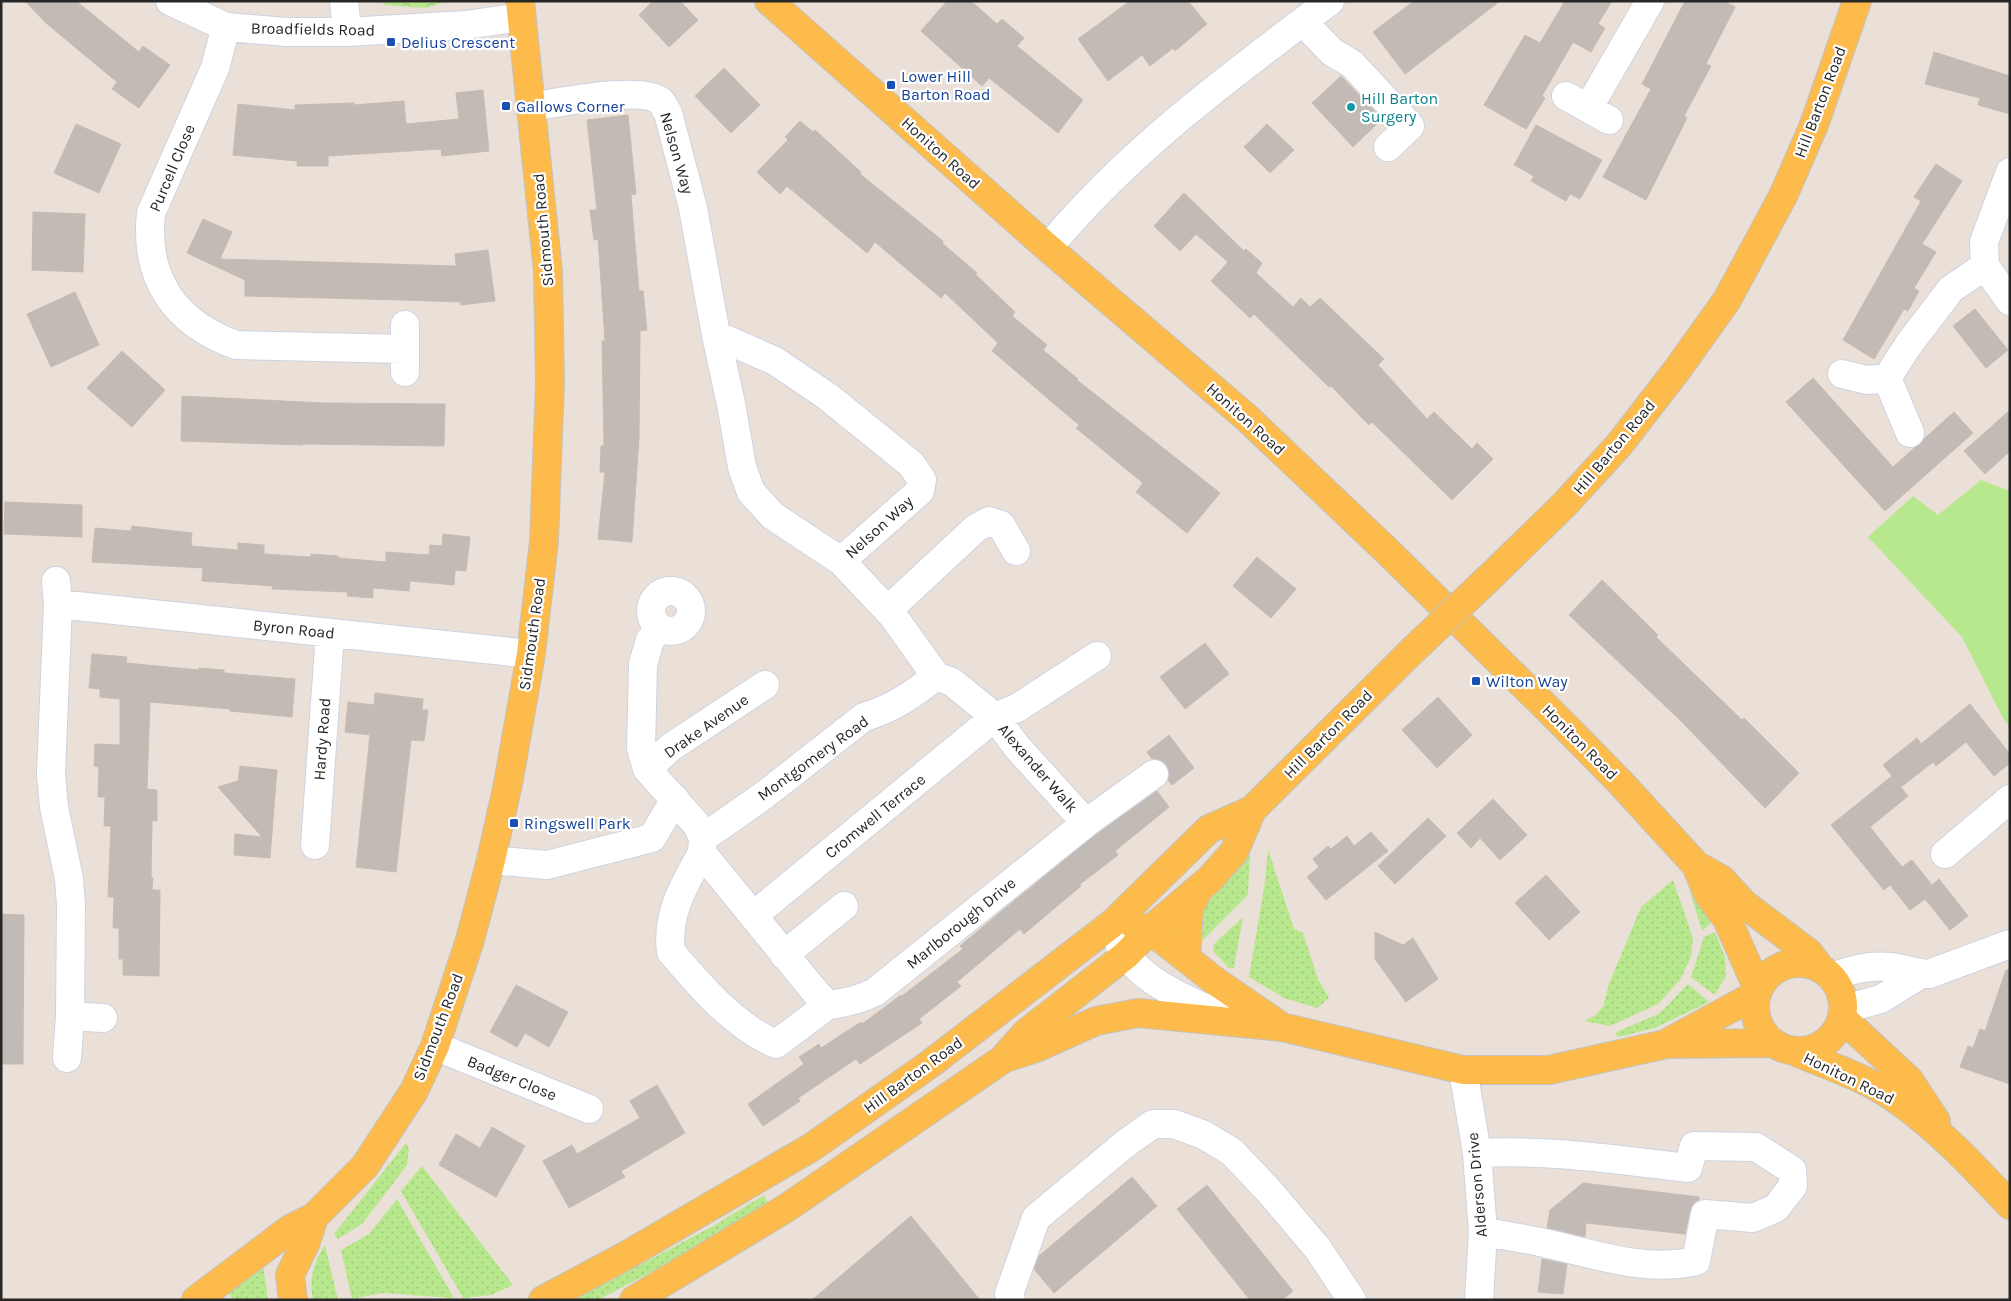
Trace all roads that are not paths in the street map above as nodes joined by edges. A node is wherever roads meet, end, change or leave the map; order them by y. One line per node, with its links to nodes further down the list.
1 (170, 1): 9 (street, Broadfields Road)
2 (344, 1): 10 (street)
3 (769, 1): 15 (main road, Honiton Road)
4 (1330, 1): 8 (street)
5 (1650, 1): 12 (street)
6 (1857, 1): 37 (main road, Hill Barton Road, bridge)
7 (520, 9): 10 (street, Broadfields Road); 11 (main road, Sidmouth Road)
8 (1303, 22): 13 (street); 15 (street)
9 (226, 27): 10 (street, Broadfields Road); 19 (street, Purcell Close)
10 (348, 32)
11 (530, 107): 18 (street, Nelson Way); 28 (main road, Sidmouth Road)
12 (1588, 107)
13 (1388, 147)
14 (2010, 172): 16 (street)
15 (1048, 248): 44 (main road, Honiton Road)
16 (1985, 266): 17 (street); 21 (street)
17 (2010, 301)
18 (716, 336): 24 (street, Nelson Way); 24 (street, Nelson Way)
19 (405, 349)
20 (1842, 374): 21 (street)
21 (1888, 378): 22 (street)
22 (1910, 433)
23 (1016, 551): 25 (street)
24 (841, 561): 25 (street, Nelson Way)
25 (888, 610): 30 (street, Nelson Way)
26 (660, 628): 33 (street, Drake Avenue)
27 (330, 633): 28 (street, Byron Road); 41 (street, Hardy Road); 59 (street, Byron Road)
28 (530, 654): 43 (main road, Sidmouth Road)
29 (1097, 656): 32 (street, Cromwell Terrace)
30 (936, 676): 32 (street, Alexander Walk); 40 (street, Montgomery Road)
31 (765, 685): 33 (street, Drake Avenue)
32 (995, 718): 38 (street, Alexander Walk); 47 (street, Cromwell Terrace)
33 (647, 769): 35 (street, Drake Avenue)
34 (1154, 774): 38 (street, Alexander Walk)
35 (675, 799): 39 (street); 40 (street, Drake Avenue)
36 (2010, 799): 42 (street)
37 (1252, 810): 45 (main road, Hill Barton Road); 48 (main road, Hill Barton Road)
38 (1086, 823): 57 (street, Marlborough Drive)
39 (652, 838): 40 (street); 43 (street)
40 (700, 839): 47 (street); 57 (street, Marlborough Drive)
41 (315, 845)
42 (1945, 854)
43 (491, 860): 64 (main road, Sidmouth Road)
44 (1696, 865): 54 (main road, Honiton Road); 56 (main road, Honiton Road)
45 (1201, 886): 49 (main road, Hill Barton Road); 53 (main road)
46 (844, 906): 51 (street)
47 (754, 915): 51 (street)
48 (1113, 923): 49 (main road); 52 (street); 77 (main road, Hill Barton Road)
49 (1150, 930): 52 (main road, Hill Barton Road); 53 (main road)
50 (2010, 944): 55 (street)
51 (784, 954): 57 (street)
52 (1126, 955): 61 (street); 67 (main road, Hill Barton Road)
53 (1186, 958): 62 (main road)
54 (1826, 972): 55 (street); 56 (main road); 58 (main road)
55 (1921, 974): 58 (street)
56 (1757, 992): 63 (main road); 65 (main road)
57 (828, 1005)
58 (1843, 1013): 65 (main road); 70 (main road, Honiton Road)
59 (70, 1016): 60 (street); 66 (street, Byron Road)
60 (103, 1018)
61 (1238, 1022): 62 (main road); 67 (main road)
62 (1282, 1027): 68 (main road)
63 (1666, 1044): 65 (main road); 68 (main road)
64 (435, 1046): 69 (street, Badger Close); 73 (main road, Sidmouth Road)
65 (1784, 1047): 70 (main road, Honiton Road)
66 (67, 1058)
67 (1003, 1059): 78 (main road, Hill Barton Road)
68 (1463, 1070): 71 (street, Alderson Drive)
69 (588, 1109)
70 (1949, 1141): 72 (main road, Honiton Road)
71 (1476, 1153): 74 (street, Alderson Drive); 74 (street)
72 (2010, 1205)
73 (314, 1217): 75 (main road, Sidmouth Road); 76 (main road, Sidmouth Road)
74 (1483, 1232): 81 (street, Alderson Drive)
75 (196, 1300)
76 (293, 1300)
77 (543, 1300)
78 (634, 1300)
79 (1011, 1300): 80 (street)
80 (1352, 1300)
81 (1479, 1300)

